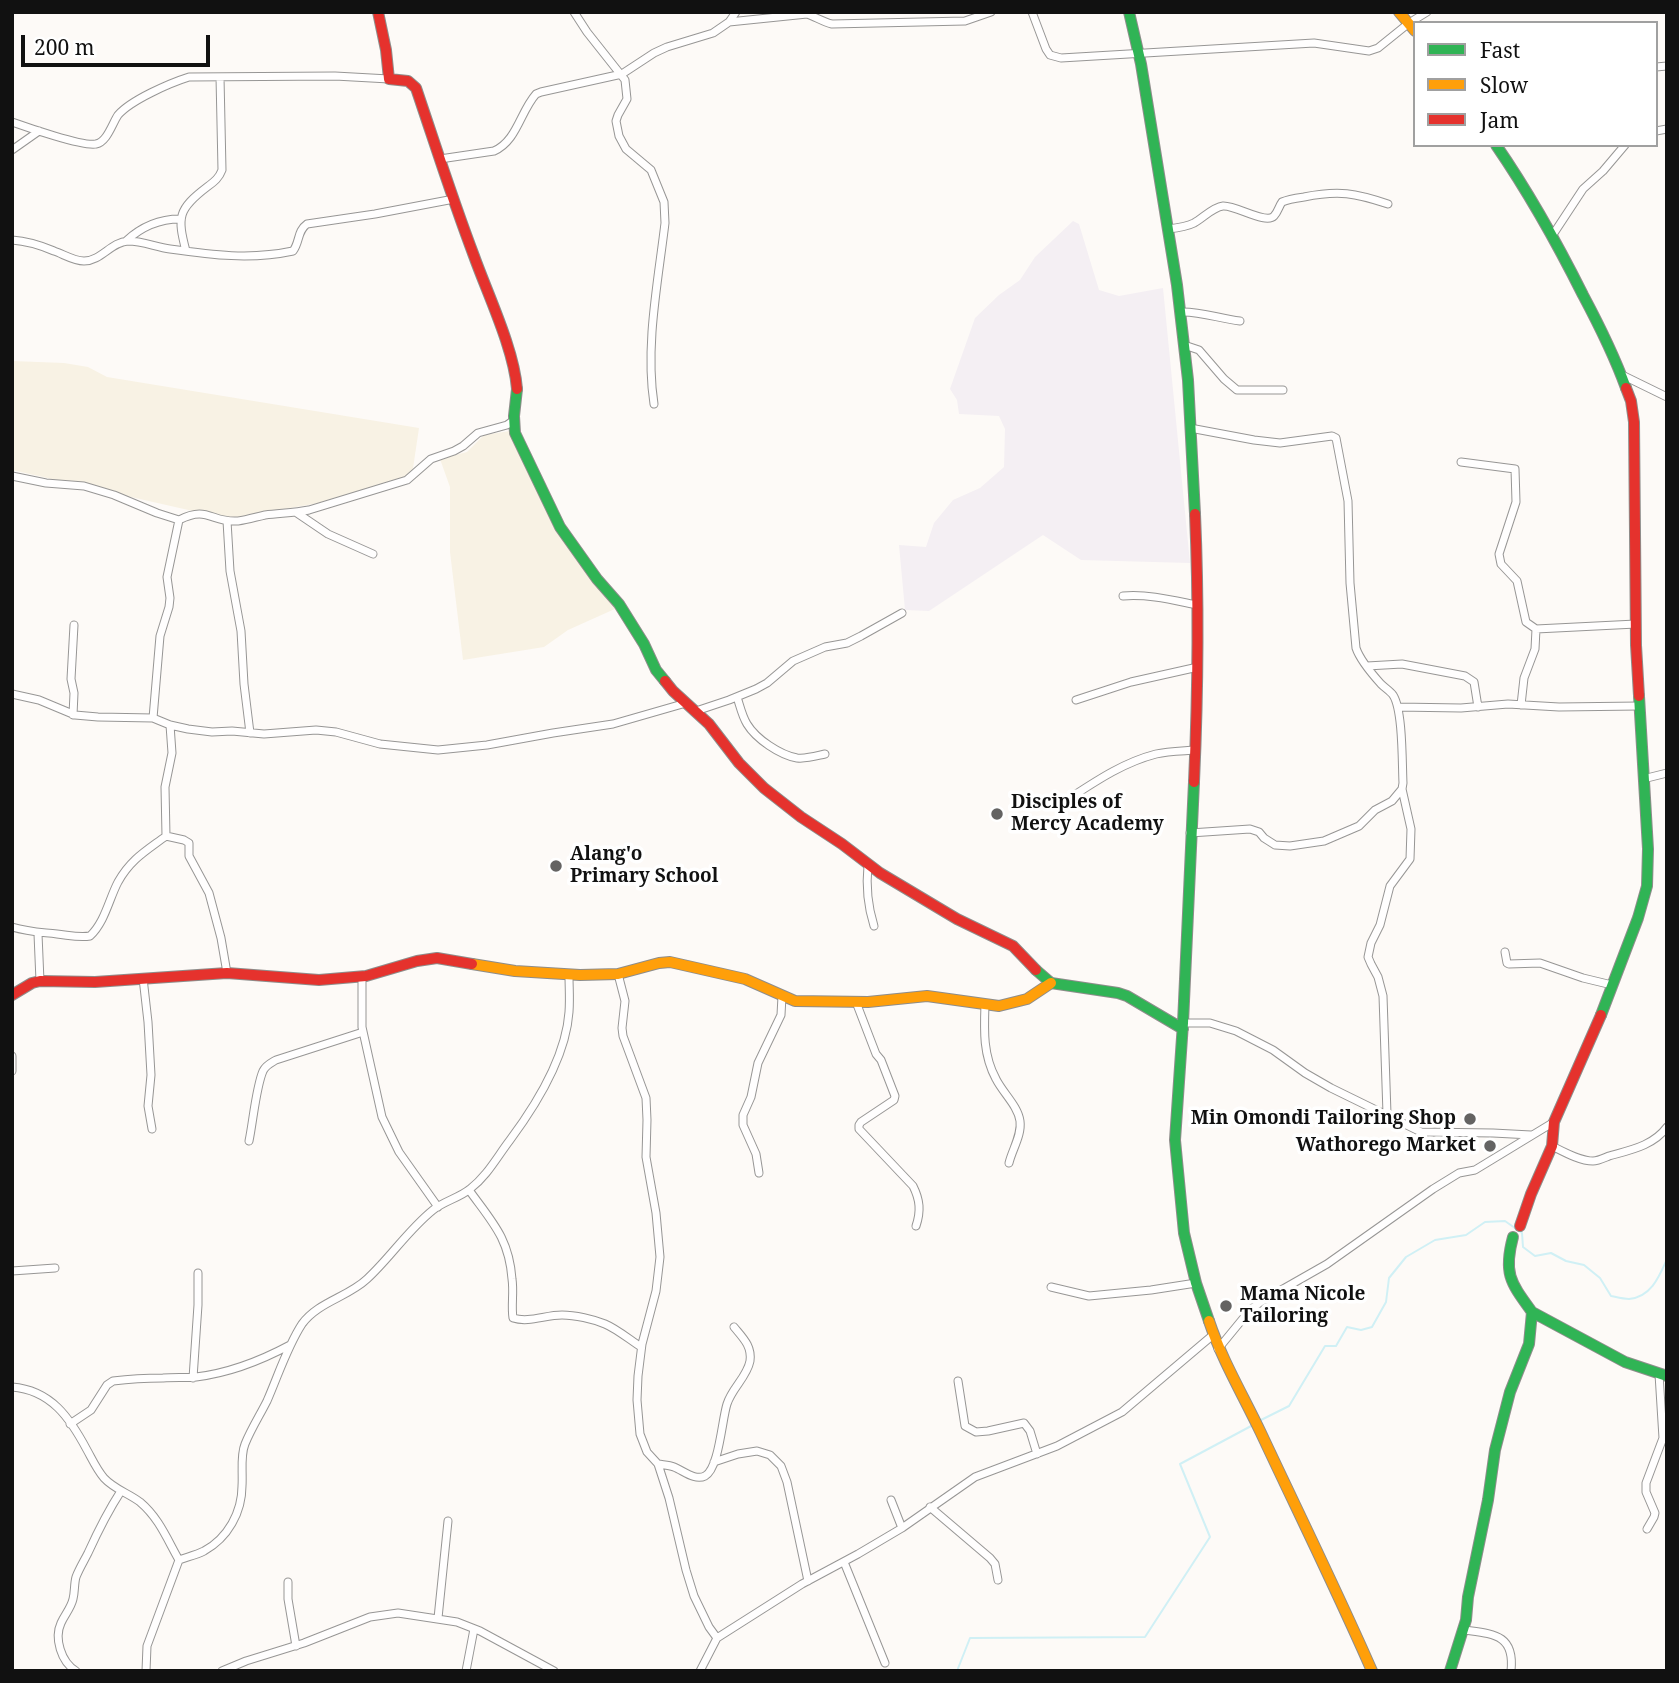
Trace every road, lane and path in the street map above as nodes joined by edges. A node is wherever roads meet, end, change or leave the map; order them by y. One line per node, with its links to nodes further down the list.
1 (378, 12): 13 (street)
2 (574, 12): 11 (street)
3 (736, 12): 8 (street)
4 (991, 12): 8 (street)
5 (1032, 12): 10 (street)
6 (1129, 12): 10 (street)
7 (1399, 12): 9 (street)
8 (729, 22): 11 (street)
9 (1412, 27): 10 (street)
10 (1138, 53): 23 (street)
11 (622, 74): 19 (street); 34 (street)
12 (220, 77): 13 (street); 15 (street); 22 (street)
13 (389, 79): 19 (street)
14 (12, 122): 15 (street)
15 (39, 131): 18 (street)
16 (1497, 147): 24 (street)
17 (1623, 147): 24 (street)
18 (12, 150)
19 (440, 159): 20 (street)
20 (454, 199): 27 (street); 35 (street)
21 (1388, 204): 23 (street)
22 (180, 219): 26 (street); 27 (street)
23 (1168, 229): 28 (street)
24 (1552, 236): 31 (street)
25 (12, 240): 26 (street)
26 (126, 241): 27 (street)
27 (186, 251)
28 (1180, 312): 29 (street); 30 (street)
29 (1240, 321)
30 (1184, 345): 32 (street); 36 (street)
31 (1622, 374): 33 (street); 46 (street)
32 (1283, 390)
33 (1667, 397)
34 (654, 404)
35 (514, 420): 39 (street); 54 (street)
36 (1190, 428): 44 (street); 49 (street)
37 (1461, 462): 48 (street)
38 (12, 477): 40 (street)
39 (297, 513): 41 (street); 42 (street)
40 (179, 520): 41 (street); 61 (street)
41 (227, 521): 63 (street)
42 (373, 554)
43 (1123, 596): 44 (street)
44 (1197, 605): 50 (street)
45 (902, 613): 52 (street)
46 (1636, 624): 48 (street); 56 (street)
47 (74, 625): 60 (street)
48 (1536, 629): 55 (street)
49 (1367, 666): 57 (street); 58 (street)
50 (1198, 667): 53 (street); 64 (street)
51 (12, 694): 60 (street)
52 (737, 697): 59 (street); 65 (street)
53 (1076, 699)
54 (686, 703): 59 (street); 63 (street)
55 (1521, 705): 56 (street); 58 (street)
56 (1639, 706): 67 (street)
57 (1398, 707): 58 (street); 68 (street)
58 (1478, 707)
59 (696, 711): 72 (street)
60 (73, 715): 61 (street)
61 (153, 718): 62 (street)
62 (170, 725): 63 (street); 71 (street)
63 (250, 733)
64 (1195, 750): 69 (street); 70 (street)
65 (825, 754)
66 (1667, 774): 67 (street)
67 (1643, 779): 84 (street)
68 (1402, 789): 70 (street); 93 (street)
69 (1073, 796)
70 (1191, 833): 89 (street)
71 (166, 836): 75 (street); 77 (street)
72 (868, 865): 73 (street); 83 (street)
73 (874, 926)
74 (12, 927): 75 (street)
75 (38, 934): 82 (street)
76 (1505, 952): 84 (street)
77 (227, 973): 80 (street); 81 (street)
78 (618, 974): 79 (street); 86 (street); 116 (street)
79 (569, 975): 80 (street); 102 (street)
80 (362, 976): 90 (street)
81 (143, 978): 82 (street); 96 (street)
82 (40, 981): 85 (street)
83 (1051, 983): 88 (street); 89 (street)
84 (1612, 985): 94 (street)
85 (12, 995)
86 (782, 996): 87 (street); 101 (street)
87 (856, 1002): 88 (street); 104 (street)
88 (985, 1004): 100 (street)
89 (1183, 1026): 93 (street); 110 (street)
90 (363, 1032): 98 (street); 103 (street)
91 (12, 1056): 92 (street)
92 (12, 1071)
93 (1387, 1114): 97 (street)
94 (1554, 1122): 97 (street); 99 (street)
95 (1667, 1127): 99 (street)
96 (152, 1129)
97 (1531, 1135): 114 (street)
98 (249, 1141)
99 (1552, 1146): 105 (street)
100 (1009, 1163)
101 (759, 1173)
102 (468, 1190): 103 (street); 116 (street)
103 (438, 1207): 115 (street)
104 (916, 1226)
105 (1520, 1226): 106 (street)
106 (1513, 1237): 112 (street)
107 (55, 1268): 108 (street)
108 (12, 1271)
109 (198, 1273): 118 (street)
110 (1196, 1283): 111 (street); 114 (street)
111 (1051, 1287)
112 (1532, 1312): 117 (street); 138 (street)
113 (734, 1327): 123 (street)
114 (1218, 1342): 122 (street); 148 (street)
115 (291, 1345): 118 (street); 131 (street)
116 (641, 1347): 124 (street)
117 (1663, 1375): 130 (street)
118 (193, 1378): 121 (street)
119 (958, 1381): 122 (street)
120 (12, 1387): 121 (street)
121 (70, 1424): 125 (street)
122 (1037, 1454): 127 (street)
123 (714, 1462): 124 (street); 134 (street)
124 (658, 1464): 139 (street)
125 (121, 1491): 131 (street); 142 (street)
126 (891, 1500): 129 (street)
127 (930, 1507): 129 (street); 133 (street)
128 (449, 1521): 136 (street)
129 (902, 1528): 132 (street)
130 (1647, 1529)
131 (179, 1560): 143 (street)
132 (844, 1562): 134 (street); 141 (street)
133 (998, 1580)
134 (808, 1581): 139 (street)
135 (288, 1582): 140 (street)
136 (438, 1618): 137 (street); 140 (street)
137 (474, 1629): 145 (street); 146 (street)
138 (1464, 1630): 149 (street); 150 (street)
139 (718, 1638): 147 (street)
140 (296, 1646): 144 (street)
141 (885, 1663)
142 (76, 1671)
143 (146, 1671)
144 (222, 1671)
145 (466, 1671)
146 (554, 1671)
147 (700, 1671)
148 (1372, 1671)
149 (1450, 1671)
150 (1511, 1671)

